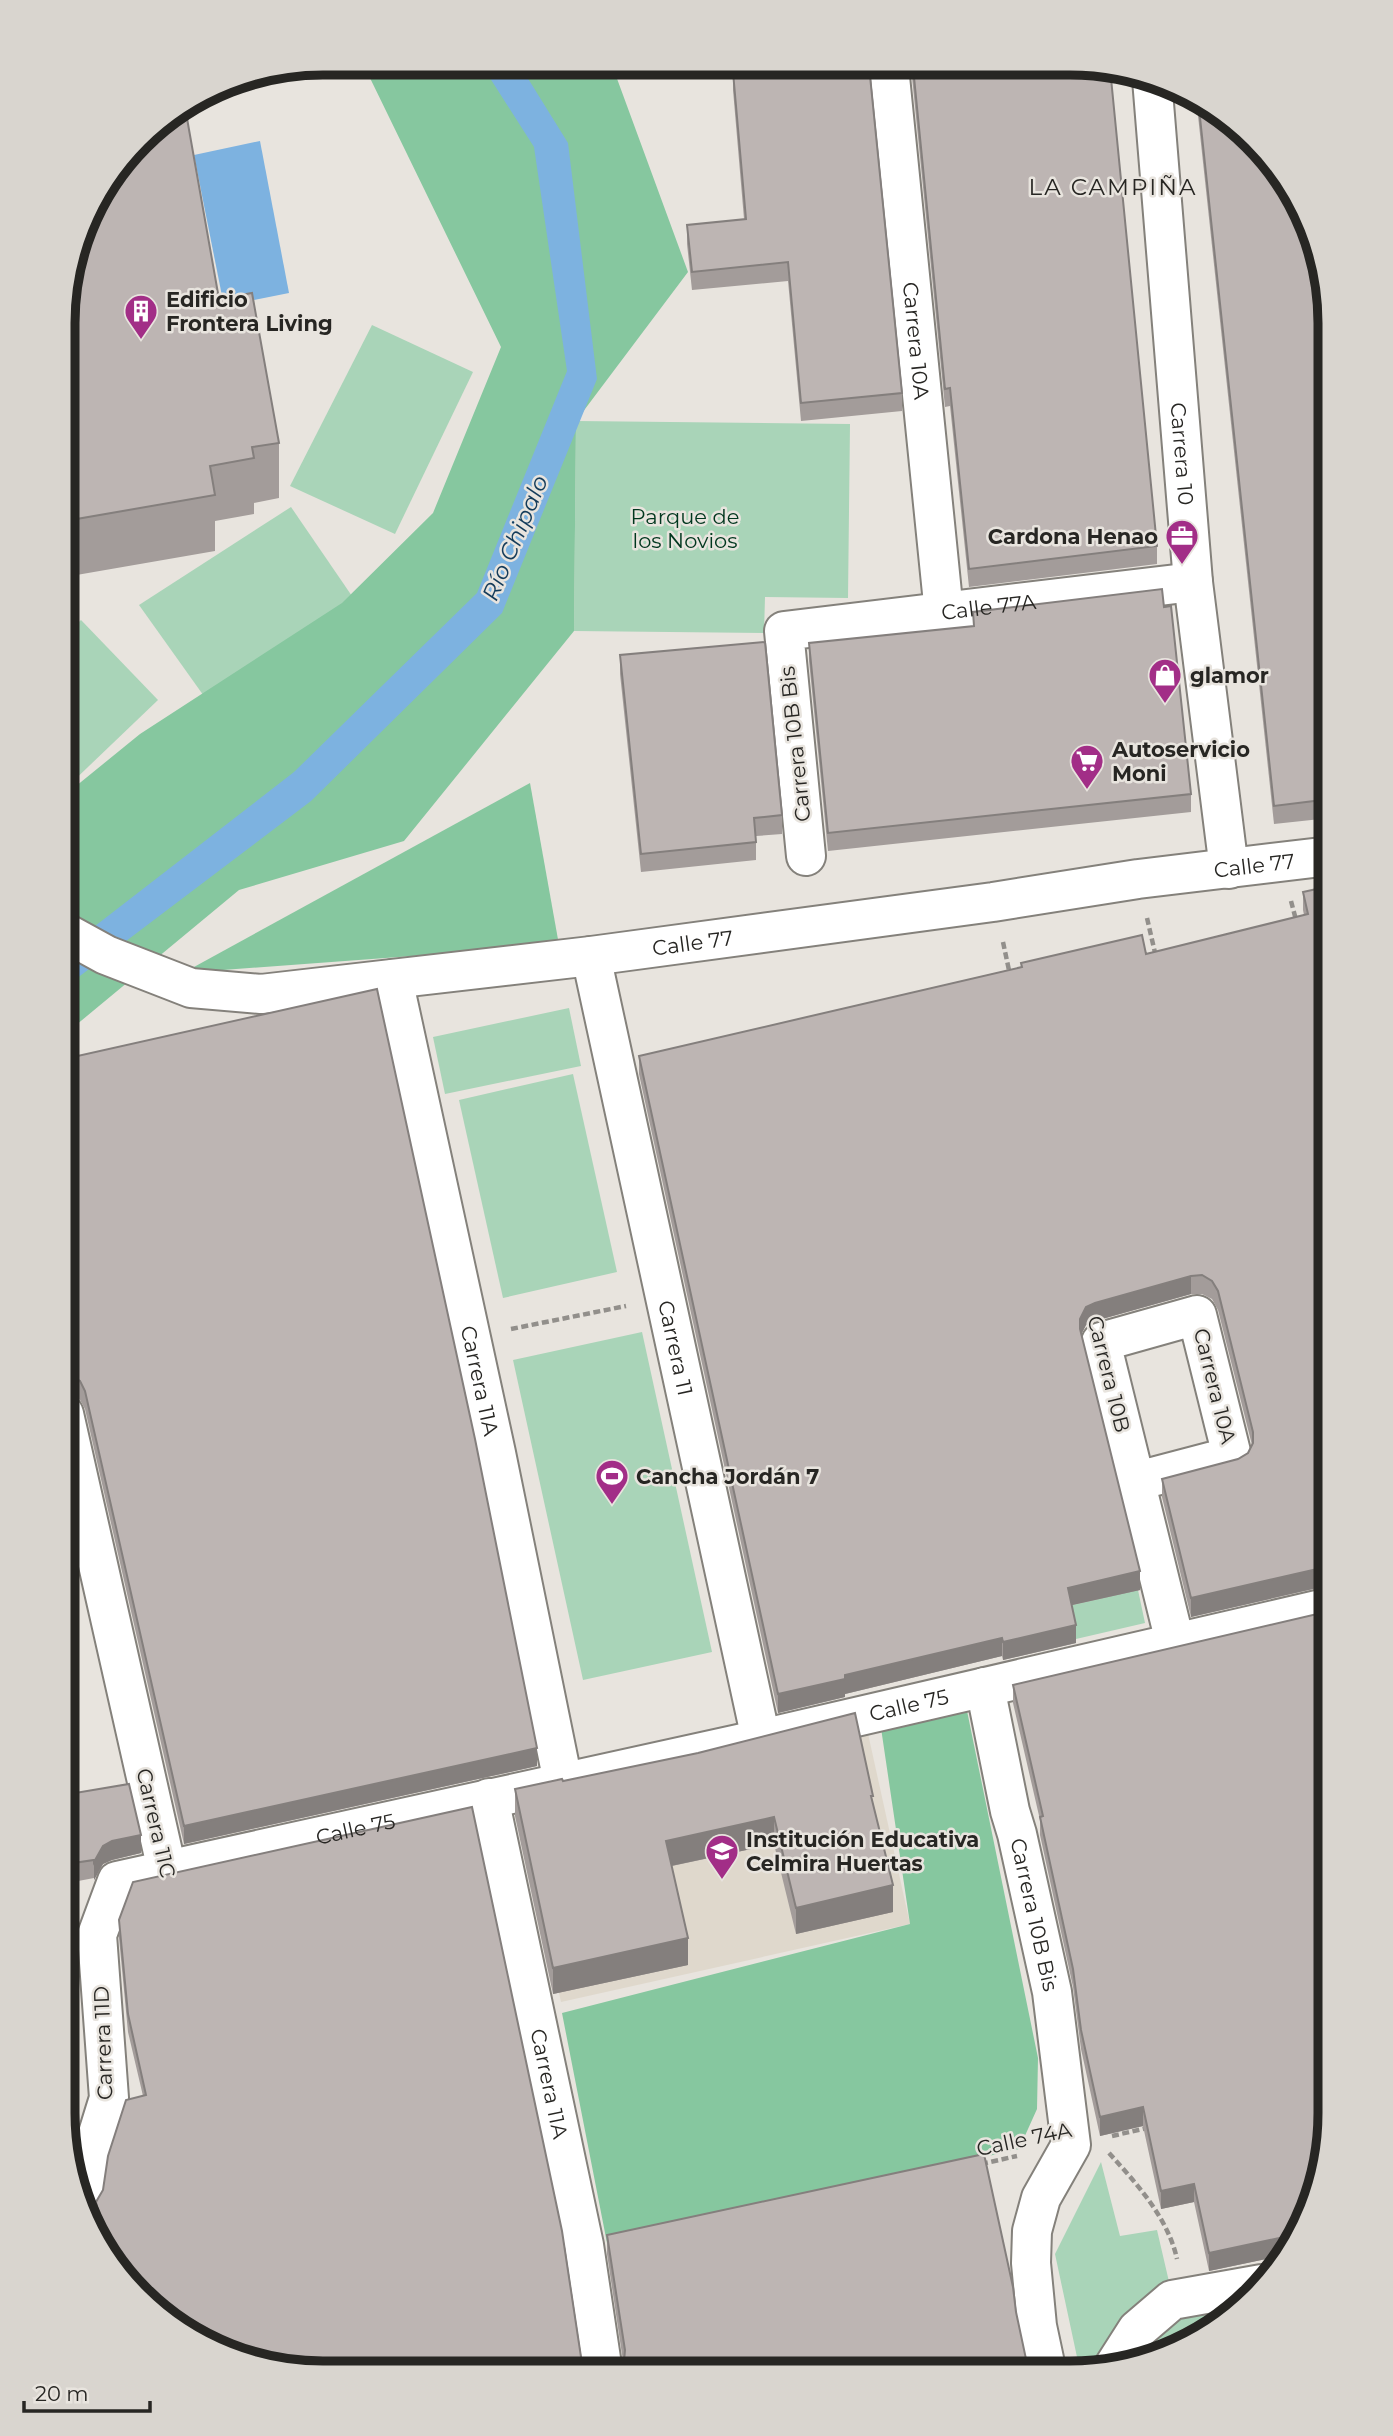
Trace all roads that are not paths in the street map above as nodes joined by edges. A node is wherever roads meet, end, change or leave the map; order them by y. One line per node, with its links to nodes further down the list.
1 (890, 75): 4 (street, Carrera 10A)
2 (1153, 90): 3 (street, Carrera 10)
3 (1193, 582): 4 (street, Calle 77A); 8 (street, Carrera 10)
4 (944, 613): 5 (street, Calle 77A)
5 (784, 631): 6 (street, Carrera 10B Bis)
6 (806, 856)
7 (1318, 858): 8 (street, Calle 77)
8 (1229, 869): 10 (street, Calle 77)
9 (75, 938): 11 (street, Calle 77)
10 (592, 956): 11 (street, Calle 77); 18 (street, Carrera 11)
11 (393, 979): 19 (street, Carrera 11A)
12 (1101, 1342): 14 (street, Carrera 10B); 14 (street, Carrera 10A)
13 (75, 1463): 21 (street, Carrera 11C)
14 (1137, 1481): 16 (street, Carrera 10B)
15 (1318, 1610): 16 (street, Calle 75)
16 (1175, 1642): 17 (street, Calle 75)
17 (985, 1687): 18 (street, Calle 75); 27 (street, Carrera 10B Bis)
18 (761, 1739): 19 (street, Calle 75)
19 (563, 1782): 20 (street, Calle 75)
20 (489, 1798): 21 (street, Calle 75); 26 (street, Carrera 11A)
21 (167, 1870): 22 (street, Calle 75)
22 (117, 1881): 23 (street, Carrera 11D)
23 (85, 2181)
24 (1246, 2287): 25 (street)
25 (1121, 2355)
26 (601, 2361)
27 (1044, 2361)

